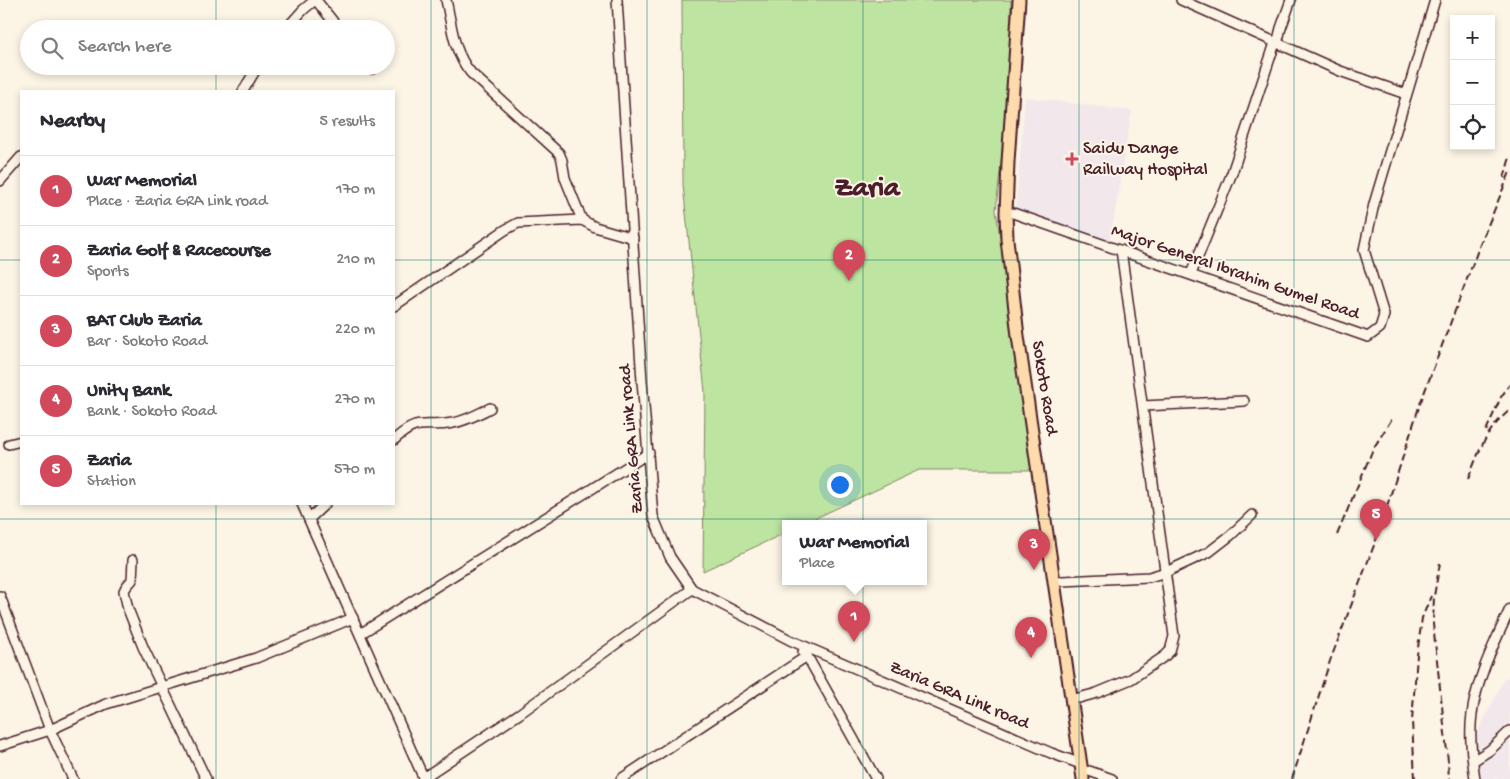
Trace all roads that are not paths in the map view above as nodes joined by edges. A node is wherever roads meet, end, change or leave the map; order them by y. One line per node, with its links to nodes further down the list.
1 (316, 0): 9 (street); 10 (street)
2 (446, 0): 20 (street)
3 (617, 0): 21 (street, Zaria GRA Link road)
4 (1019, 0): 52 (main road, Sokoto Road)
5 (1026, 0): 19 (main road, Sokoto Road)
6 (1181, 0): 12 (street)
7 (1291, 0): 11 (street)
8 (1435, 0): 16 (street)
9 (294, 20)
10 (331, 20)
11 (1281, 28): 12 (street); 13 (street)
12 (1264, 38): 13 (street)
13 (1276, 44): 16 (street); 23 (street)
14 (253, 75): 15 (street)
15 (244, 90)
16 (1406, 94): 23 (street, Major General Ibrahim Gumel Road)
17 (20, 157): 18 (street)
18 (0, 181)
19 (1014, 213): 22 (street, Major General Ibrahim Gumel Road); 38 (main road, Sokoto Road)
20 (582, 220): 21 (street); 24 (street)
21 (633, 238): 31 (street, Zaria GRA Link road)
22 (1121, 250): 23 (street, Major General Ibrahim Gumel Road); 26 (street)
23 (1191, 274)
24 (395, 305)
25 (1244, 401): 26 (street)
26 (1143, 406): 37 (street)
27 (490, 408): 28 (street)
28 (395, 439)
29 (20, 442): 30 (street)
30 (9, 444)
31 (649, 453): 39 (street, Zaria GRA Link road); 43 (street)
32 (302, 505): 35 (street)
33 (324, 505): 35 (street)
34 (1252, 515): 37 (street)
35 (309, 519): 42 (street)
36 (133, 560): 46 (street)
37 (1166, 572): 38 (street); 47 (street)
38 (1062, 582): 47 (main road, Sokoto Road)
39 (692, 589): 44 (street, Zaria GRA Link road); 54 (street)
40 (0, 596): 48 (street)
41 (1510, 609): 51 (street)
42 (354, 618): 43 (street); 46 (street)
43 (360, 634): 54 (street)
44 (790, 640): 45 (street); 52 (street, Zaria GRA Link road)
45 (807, 656): 53 (street); 57 (street)
46 (163, 687): 48 (street); 56 (street)
47 (1078, 698): 52 (main road, Sokoto Road)
48 (50, 730): 50 (street); 55 (street)
49 (1510, 731): 51 (street)
50 (0, 746)
51 (1473, 761): 59 (street)
52 (1086, 773): 58 (street, Zaria GRA Link road)
53 (872, 777)
54 (423, 778)
55 (73, 779)
56 (206, 779)
57 (622, 779)
58 (1112, 779)
59 (1475, 779)

